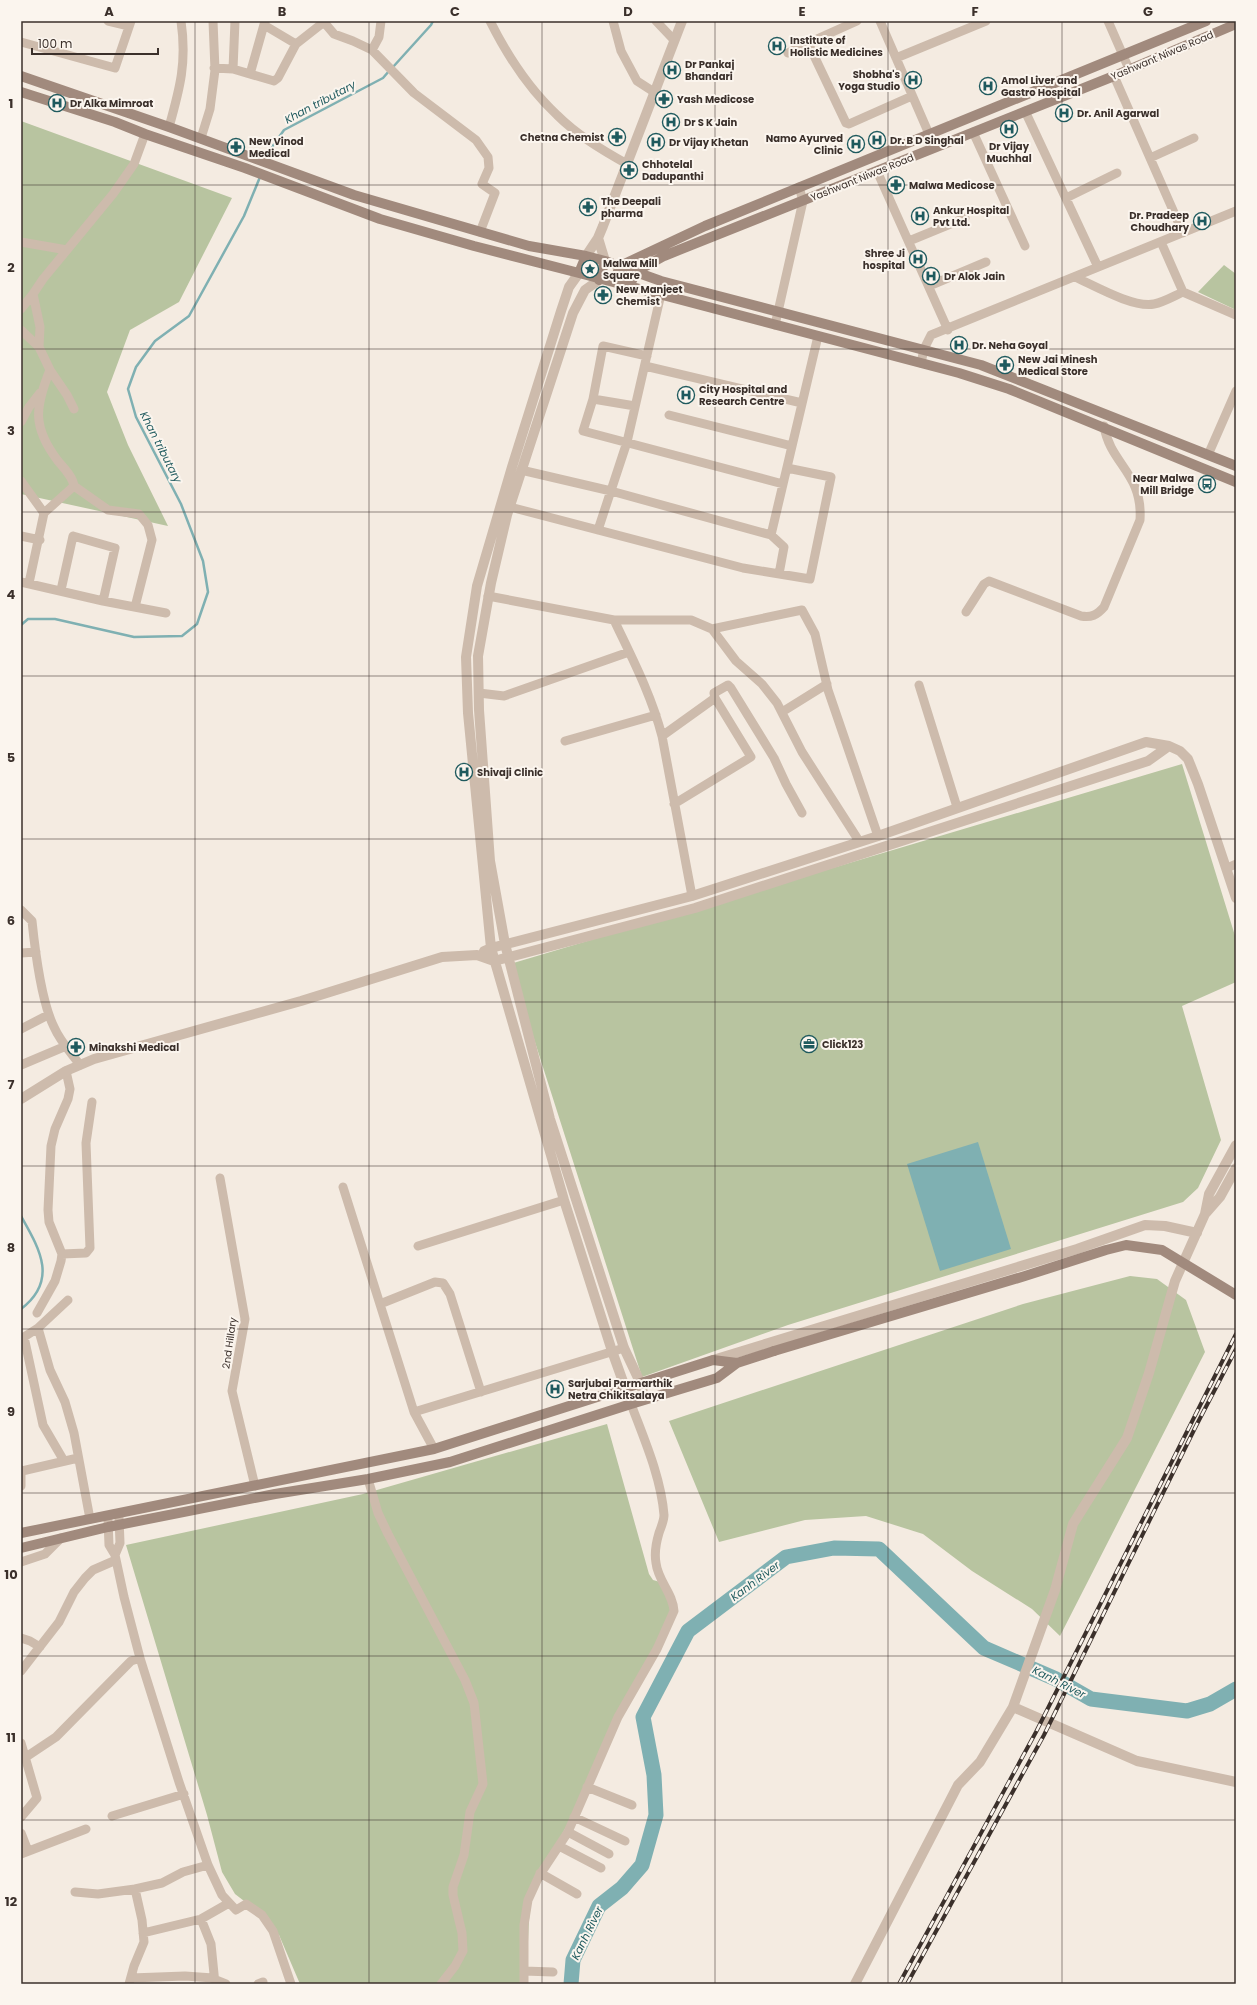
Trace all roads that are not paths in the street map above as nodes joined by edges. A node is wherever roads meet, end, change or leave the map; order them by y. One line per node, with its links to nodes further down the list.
1 (108, 21): 16 (street)
2 (181, 21): 37 (street)
3 (213, 21): 27 (street)
4 (235, 21): 28 (street)
5 (324, 21): 22 (street); 23 (street)
6 (381, 21): 23 (street)
7 (490, 21): 44 (street)
8 (613, 21): 34 (street)
9 (656, 21): 19 (street)
10 (682, 21): 19 (street)
11 (857, 21): 21 (street)
12 (880, 21): 26 (street)
13 (986, 21): 26 (street)
14 (1108, 21): 25 (street)
15 (1206, 21): 25 (main road, Yashwant Niwas Road)
16 (130, 23): 20 (street)
17 (264, 23): 22 (street); 30 (street)
18 (1236, 24): 29 (main road, Yashwant Niwas Road)
19 (674, 40): 34 (street)
20 (21, 42)
21 (808, 43): 24 (street); 35 (street)
22 (296, 44): 30 (street)
23 (372, 50): 54 (street)
24 (788, 52)
25 (1123, 56): 29 (street); 40 (main road, Yashwant Niwas Road)
26 (896, 58): 35 (street)
27 (214, 68): 28 (street); 41 (street)
28 (233, 69): 30 (street)
29 (1129, 70): 32 (main road, Yashwant Niwas Road)
30 (250, 74)
31 (21, 76): 37 (main road)
32 (1114, 76): 36 (main road, Yashwant Niwas Road); 43 (street)
33 (21, 92): 39 (main road)
34 (654, 92): 44 (street)
35 (912, 96): 40 (street)
36 (1025, 111): 38 (main road, Yashwant Niwas Road); 50 (street)
37 (169, 127): 41 (main road)
38 (973, 132): 46 (main road, Yashwant Niwas Road); 60 (street)
39 (145, 134): 48 (main road); 61 (street)
40 (928, 134): 49 (main road, Yashwant Niwas Road)
41 (201, 138): 45 (main road)
42 (1194, 138): 43 (street)
43 (1150, 158): 55 (street)
44 (627, 164): 56 (street)
45 (274, 165): 48 (main road); 54 (main road)
46 (877, 171): 51 (main road, Yashwant Niwas Road); 57 (street)
47 (1117, 174): 50 (street)
48 (268, 177): 68 (main road)
49 (799, 187): 51 (street); 65 (main road, Yashwant Niwas Road)
50 (1066, 198): 66 (street)
51 (803, 201): 67 (main road, Yashwant Niwas Road); 78 (street)
52 (1236, 211): 55 (street)
53 (965, 218): 57 (street)
54 (480, 232): 62 (main road)
55 (1183, 233): 59 (street)
56 (598, 238): 62 (street); 63 (street)
57 (909, 241): 73 (street)
58 (21, 242): 61 (street)
59 (1161, 242): 66 (street); 74 (street)
60 (1025, 246)
61 (68, 250): 75 (street)
62 (586, 256): 63 (main road); 68 (main road)
63 (605, 261): 65 (main road); 70 (main road)
64 (986, 262): 73 (street)
65 (620, 266): 67 (main road); 71 (main road)
66 (1098, 267): 69 (street)
67 (637, 271): 72 (main road); 78 (main road)
68 (579, 273): 70 (main road); 127 (street)
69 (1074, 277): 74 (street); 82 (street)
70 (599, 280): 71 (main road); 106 (street)
71 (614, 282): 72 (main road)
72 (629, 286): 76 (main road)
73 (928, 286): 82 (street)
74 (1183, 292): 79 (street)
75 (33, 294): 77 (street); 84 (street)
76 (661, 294): 80 (main road); 86 (street)
77 (21, 308)
78 (778, 311): 80 (street); 85 (main road)
79 (1236, 315)
80 (775, 325): 83 (main road)
81 (21, 330): 84 (street)
82 (948, 330): 85 (street)
83 (818, 336): 87 (main road); 93 (street)
84 (39, 347): 89 (street)
85 (924, 349): 87 (street); 96 (main road)
86 (647, 356): 88 (street); 92 (street)
87 (921, 363): 99 (main road)
88 (645, 366): 93 (street); 94 (street)
89 (50, 370): 90 (street); 95 (street)
90 (40, 393): 98 (street); 110 (street)
91 (1235, 393): 103 (street)
92 (593, 399): 94 (street); 101 (street)
93 (802, 403): 102 (street)
94 (635, 406): 101 (street)
95 (74, 409)
96 (1097, 410): 99 (main road); 103 (main road)
97 (669, 415): 102 (street)
98 (21, 422)
99 (1093, 422): 100 (main road)
100 (1104, 426): 108 (main road); 124 (street)
101 (627, 442): 109 (street); 111 (street)
102 (792, 446): 105 (street)
103 (1208, 455): 104 (main road)
104 (1236, 466)
105 (787, 468): 109 (street); 118 (street)
106 (521, 470): 111 (street); 112 (street)
107 (21, 481): 113 (street)
108 (1236, 482)
109 (783, 484): 115 (street)
110 (74, 486): 113 (street); 123 (street)
111 (611, 492): 114 (street); 115 (street)
112 (510, 507): 114 (street); 121 (street)
113 (44, 513): 117 (street)
114 (598, 530): 118 (street)
115 (771, 535): 118 (street)
116 (21, 536): 117 (street)
117 (40, 540): 119 (street)
118 (779, 574)
119 (25, 583): 120 (street)
120 (61, 590): 122 (street); 122 (street)
121 (488, 596): 126 (street); 128 (street)
122 (103, 602): 123 (street)
123 (135, 607): 125 (street)
124 (966, 612)
125 (166, 613)
126 (614, 620): 129 (street); 130 (street)
127 (471, 626): 128 (street); 150 (street)
128 (483, 627): 133 (street)
129 (712, 629): 131 (street); 135 (street)
130 (630, 652): 133 (street); 136 (street)
131 (827, 684): 135 (street); 143 (street)
132 (919, 685): 141 (street)
133 (478, 693): 149 (street)
134 (714, 698): 137 (street); 140 (street); 142 (street)
135 (782, 712): 144 (street)
136 (656, 715): 137 (street); 138 (street)
137 (662, 736): 140 (street)
138 (565, 741)
139 (1169, 746): 141 (street); 145 (street); 154 (street)
140 (674, 804): 146 (street)
141 (956, 807): 143 (street)
142 (802, 813)
143 (878, 836): 144 (street)
144 (859, 841): 146 (street)
145 (1231, 866): 147 (street)
146 (692, 896): 149 (street)
147 (1236, 898)
148 (21, 910): 151 (street)
149 (505, 944): 150 (street); 154 (street)
150 (491, 948): 153 (street); 155 (street)
151 (36, 952): 152 (street); 156 (street)
152 (21, 953)
153 (477, 955): 155 (street); 160 (street)
154 (508, 958): 155 (street); 178 (street)
155 (494, 961): 168 (street)
156 (48, 1015): 157 (street); 158 (street)
157 (21, 1029)
158 (66, 1046): 159 (street); 160 (street)
159 (21, 1065)
160 (80, 1065): 161 (street)
161 (66, 1072): 162 (street); 172 (street)
162 (21, 1099)
163 (92, 1102): 172 (street)
164 (1236, 1145): 169 (street)
165 (1236, 1168): 169 (street)
166 (220, 1178): 194 (street, 2nd Hillary)
167 (343, 1187): 175 (street)
168 (564, 1200): 171 (street); 179 (street)
169 (1205, 1214): 170 (street)
170 (1197, 1233): 180 (street); 209 (street)
171 (418, 1246)
172 (62, 1254): 176 (street)
173 (1236, 1295): 181 (main road, bridge)
174 (68, 1300): 177 (street)
175 (380, 1304): 184 (street); 187 (street)
176 (37, 1313)
177 (38, 1328): 189 (street); 190 (street)
178 (624, 1348): 179 (street); 182 (street)
179 (612, 1351): 183 (street); 184 (street)
180 (713, 1360): 181 (main road); 182 (main road)
181 (736, 1363): 185 (main road)
182 (640, 1382): 183 (main road); 185 (street)
183 (625, 1388): 186 (street); 188 (main road)
184 (481, 1392): 187 (street)
185 (645, 1399): 186 (main road)
186 (631, 1404): 192 (main road); 213 (street)
187 (414, 1412): 188 (street)
188 (434, 1449): 194 (main road)
189 (78, 1458): 190 (street); 197 (street)
190 (64, 1461): 191 (street)
191 (21, 1470): 193 (street)
192 (368, 1480): 198 (main road); 244 (street)
193 (21, 1486)
194 (255, 1486): 195 (main road)
195 (119, 1513): 196 (main road); 198 (street)
196 (107, 1515): 197 (main road); 199 (street)
197 (90, 1519): 200 (main road)
198 (119, 1525): 199 (main road); 203 (street)
199 (108, 1527): 201 (main road); 203 (street)
200 (21, 1533)
201 (61, 1538): 202 (main road); 204 (street)
202 (21, 1548)
203 (115, 1558): 206 (street); 207 (street)
204 (21, 1562)
205 (21, 1638): 206 (street)
206 (40, 1647): 208 (street)
207 (140, 1658): 211 (street); 214 (street)
208 (21, 1671)
209 (1013, 1707): 212 (street); 246 (street)
210 (21, 1743): 211 (street)
211 (26, 1757): 218 (street)
212 (1236, 1782)
213 (587, 1787): 215 (street); 217 (street)
214 (184, 1794): 216 (street); 226 (street)
215 (632, 1805)
216 (112, 1816)
217 (574, 1817): 220 (street); 222 (street)
218 (21, 1818)
219 (86, 1829): 224 (street)
220 (568, 1832): 223 (street); 225 (street)
221 (21, 1833): 224 (street)
222 (625, 1841)
223 (559, 1846): 227 (street); 228 (street)
224 (24, 1852)
225 (609, 1854)
226 (208, 1865): 229 (street); 232 (street)
227 (601, 1868)
228 (540, 1873): 231 (street); 235 (street)
229 (135, 1889): 230 (street); 234 (street)
230 (75, 1892)
231 (577, 1894)
232 (229, 1903): 233 (street); 243 (street)
233 (201, 1919): 234 (street); 239 (street)
234 (143, 1933): 238 (street)
235 (524, 1971): 236 (street); 245 (street)
236 (553, 1972)
237 (185, 1980): 238 (street); 239 (street)
238 (130, 1981)
239 (215, 1981): 240 (street)
240 (226, 1984)
241 (258, 1984): 242 (street)
242 (263, 1984)
243 (291, 1984)
244 (441, 1984)
245 (524, 1984)
246 (856, 1984)

